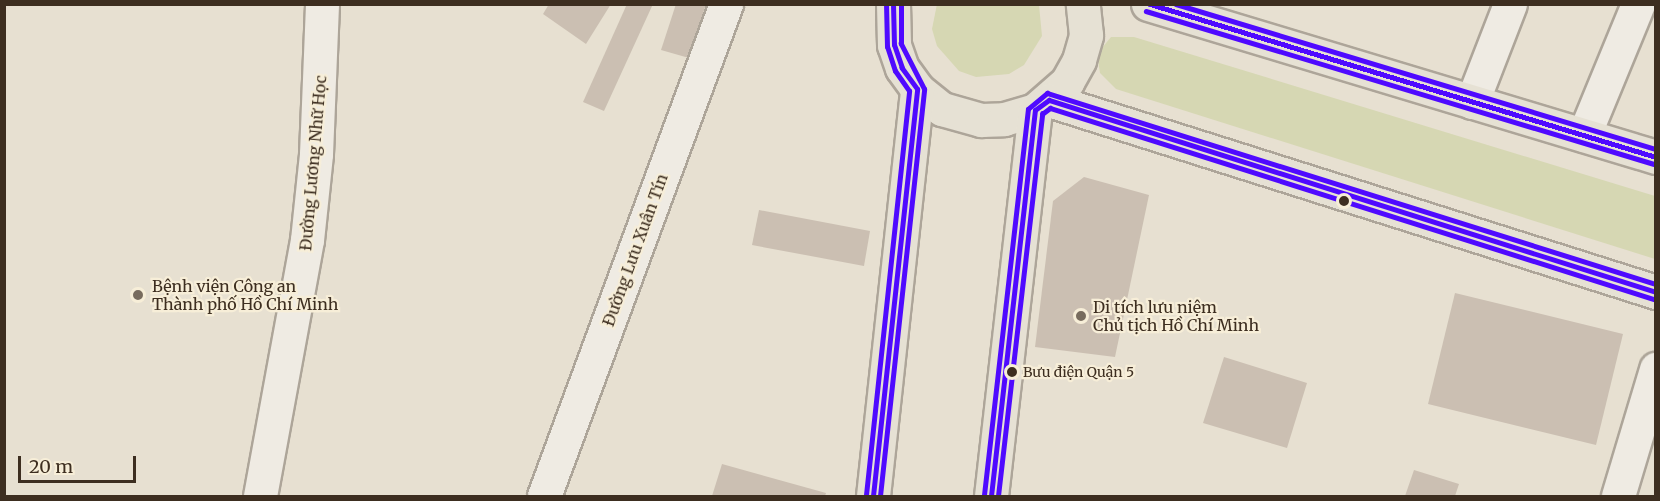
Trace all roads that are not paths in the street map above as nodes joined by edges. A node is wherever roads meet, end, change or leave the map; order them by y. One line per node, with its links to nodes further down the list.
1 (322, 4): 15 (street, Đường Lương Nhữ Học)
2 (726, 4): 16 (street, Đường Lưu Xuân Tín)
3 (1083, 4): 10 (main road)
4 (1148, 4): 9 (main road)
5 (1510, 4): 9 (street)
6 (1638, 4): 11 (street)
7 (886, 10): 8 (main road)
8 (917, 89): 10 (main road); 17 (main road)
9 (1472, 102): 11 (main road)
10 (1042, 105): 13 (main road); 18 (main road)
11 (1584, 135): 12 (main road)
12 (1656, 157)
13 (1656, 292)
14 (1656, 369): 19 (street)
15 (260, 496)
16 (544, 496)
17 (873, 496)
18 (991, 496)
19 (1618, 496)

